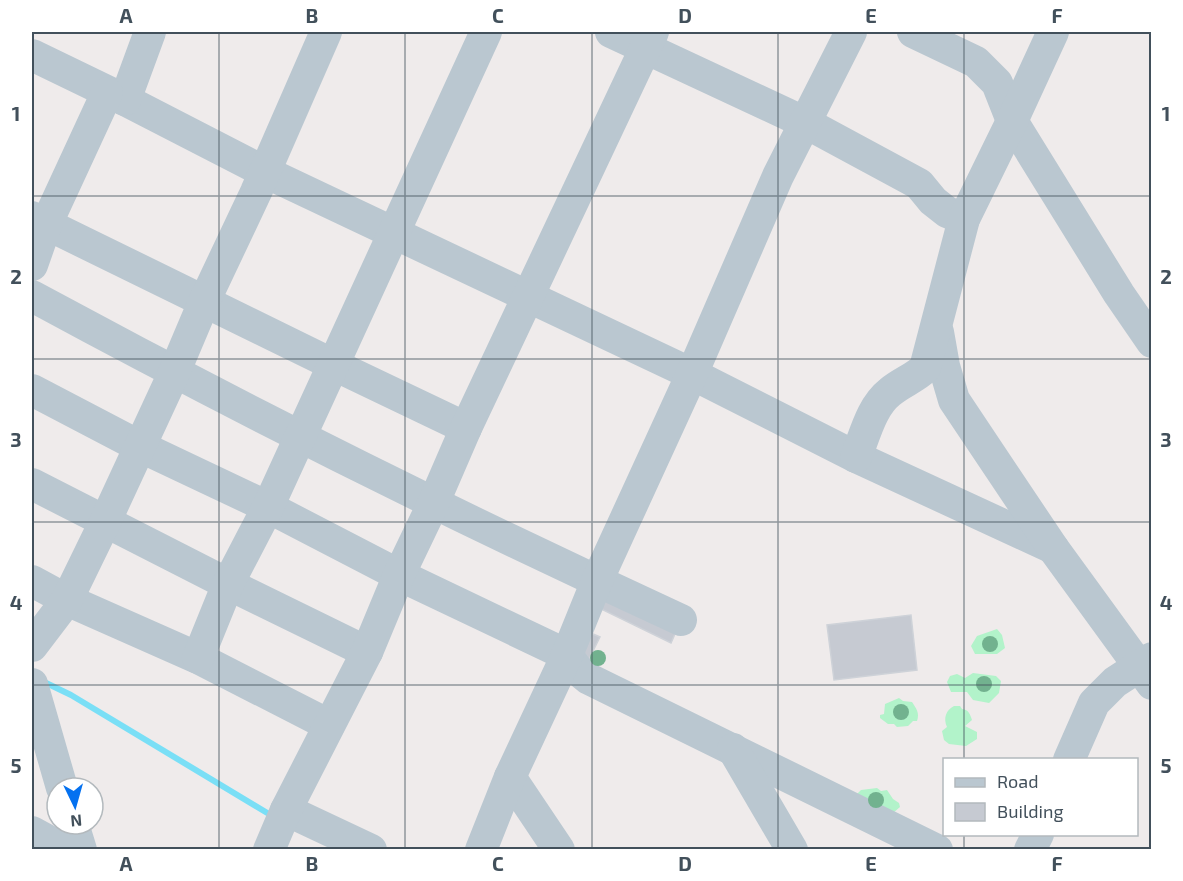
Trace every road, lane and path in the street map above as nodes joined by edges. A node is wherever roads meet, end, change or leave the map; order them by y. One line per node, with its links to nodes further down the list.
1 (150, 32): 10 (street)
2 (486, 32): 16 (street)
3 (611, 32): 8 (street)
4 (851, 32): 12 (street)
5 (914, 32): 11 (street)
6 (1053, 32): 11 (street)
7 (316, 38): 13 (street)
8 (649, 39): 12 (street); 19 (street)
9 (32, 55): 10 (street)
10 (116, 97): 13 (street); 15 (street)
11 (1012, 122): 14 (street); 22 (street)
12 (806, 123): 14 (street); 25 (street)
13 (263, 171): 16 (street); 20 (street)
14 (964, 219): 21 (street)
15 (39, 221): 17 (street); 20 (street)
16 (394, 234): 19 (street); 23 (street)
17 (32, 265)
18 (32, 296): 24 (street)
19 (528, 297): 25 (street); 27 (street)
20 (204, 302): 23 (street); 24 (street)
21 (936, 325): 30 (street); 35 (street)
22 (1152, 342)
23 (332, 364): 27 (street); 28 (street)
24 (174, 373): 28 (street); 29 (street)
25 (692, 374): 30 (street); 38 (street)
26 (32, 390): 29 (street)
27 (466, 428): 32 (street)
28 (299, 436): 32 (street); 33 (street)
29 (139, 446): 33 (street); 34 (street)
30 (856, 457): 35 (street)
31 (32, 484): 34 (street)
32 (434, 502): 36 (street); 38 (street)
33 (268, 507): 36 (street); 39 (street)
34 (105, 522): 39 (street); 40 (street)
35 (1053, 548): 46 (street)
36 (399, 575): 43 (street); 44 (street)
37 (32, 581): 40 (street)
38 (597, 581): 41 (street); 44 (street)
39 (228, 584): 43 (street); 45 (street)
40 (66, 600): 42 (street); 45 (street)
41 (681, 620)
42 (32, 646)
43 (367, 652): 48 (street)
44 (567, 656): 49 (street); 52 (street)
45 (198, 658): 48 (street)
46 (1147, 669): 50 (street)
47 (32, 684): 51 (street)
48 (329, 725): 53 (street)
49 (733, 749): 60 (street); 61 (street)
50 (1069, 758)
51 (59, 776)
52 (510, 777): 58 (street); 59 (street)
53 (286, 810): 56 (street); 57 (street)
54 (32, 832): 55 (street)
55 (65, 849)
56 (269, 849)
57 (371, 849)
58 (481, 849)
59 (559, 849)
60 (792, 849)
61 (937, 849)

